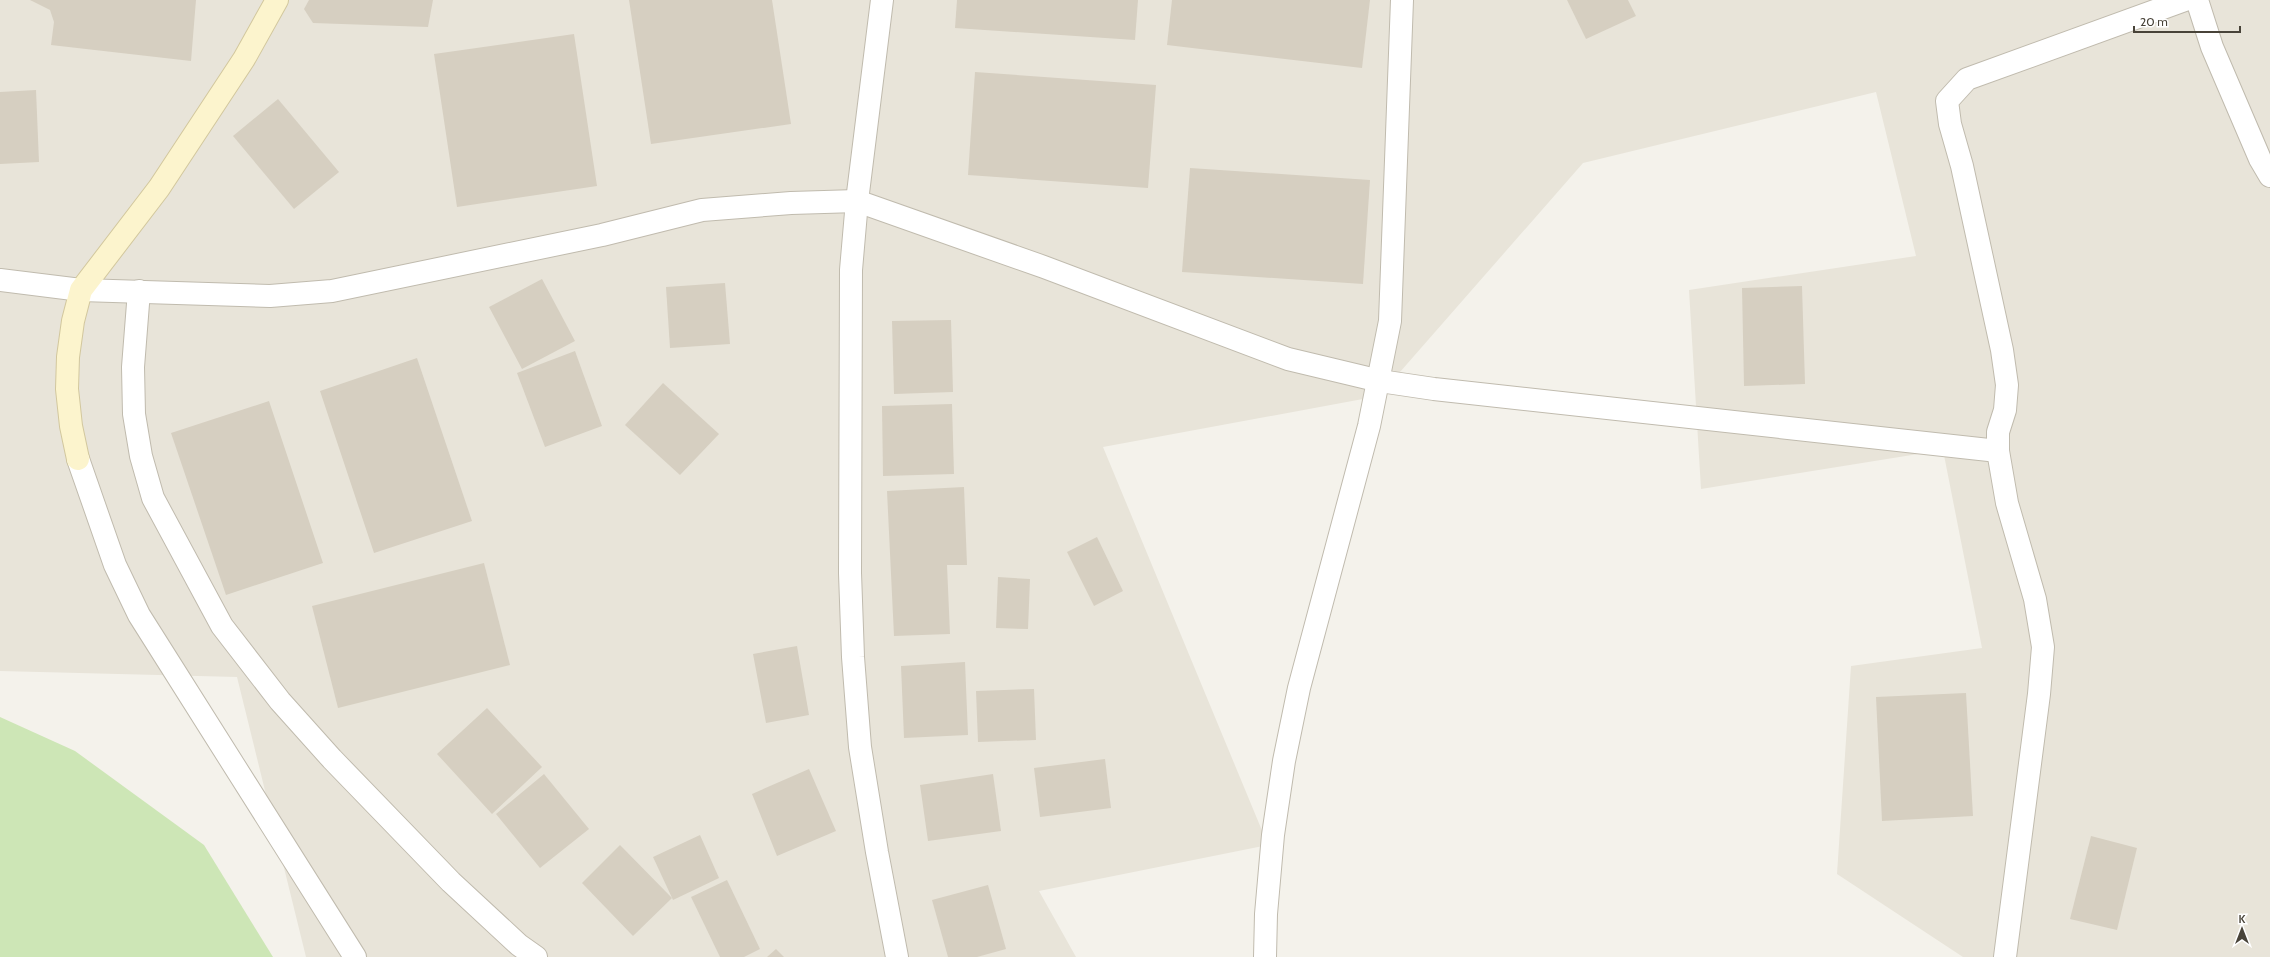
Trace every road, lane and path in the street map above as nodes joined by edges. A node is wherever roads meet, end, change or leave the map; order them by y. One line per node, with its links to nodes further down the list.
1 (277, 0): 9 (main road)
2 (882, 0): 7 (street)
3 (1402, 0): 11 (street)
4 (2185, 0): 12 (street)
5 (2197, 0): 6 (street)
6 (2270, 176)
7 (857, 201): 10 (street); 11 (street); 16 (street)
8 (0, 280): 9 (street)
9 (82, 290): 10 (street); 13 (main road)
10 (139, 292): 15 (street)
11 (1380, 381): 12 (street); 17 (street)
12 (1998, 451): 18 (street)
13 (78, 459): 14 (street)
14 (355, 957)
15 (536, 957)
16 (897, 957)
17 (1265, 957)
18 (2005, 957)

